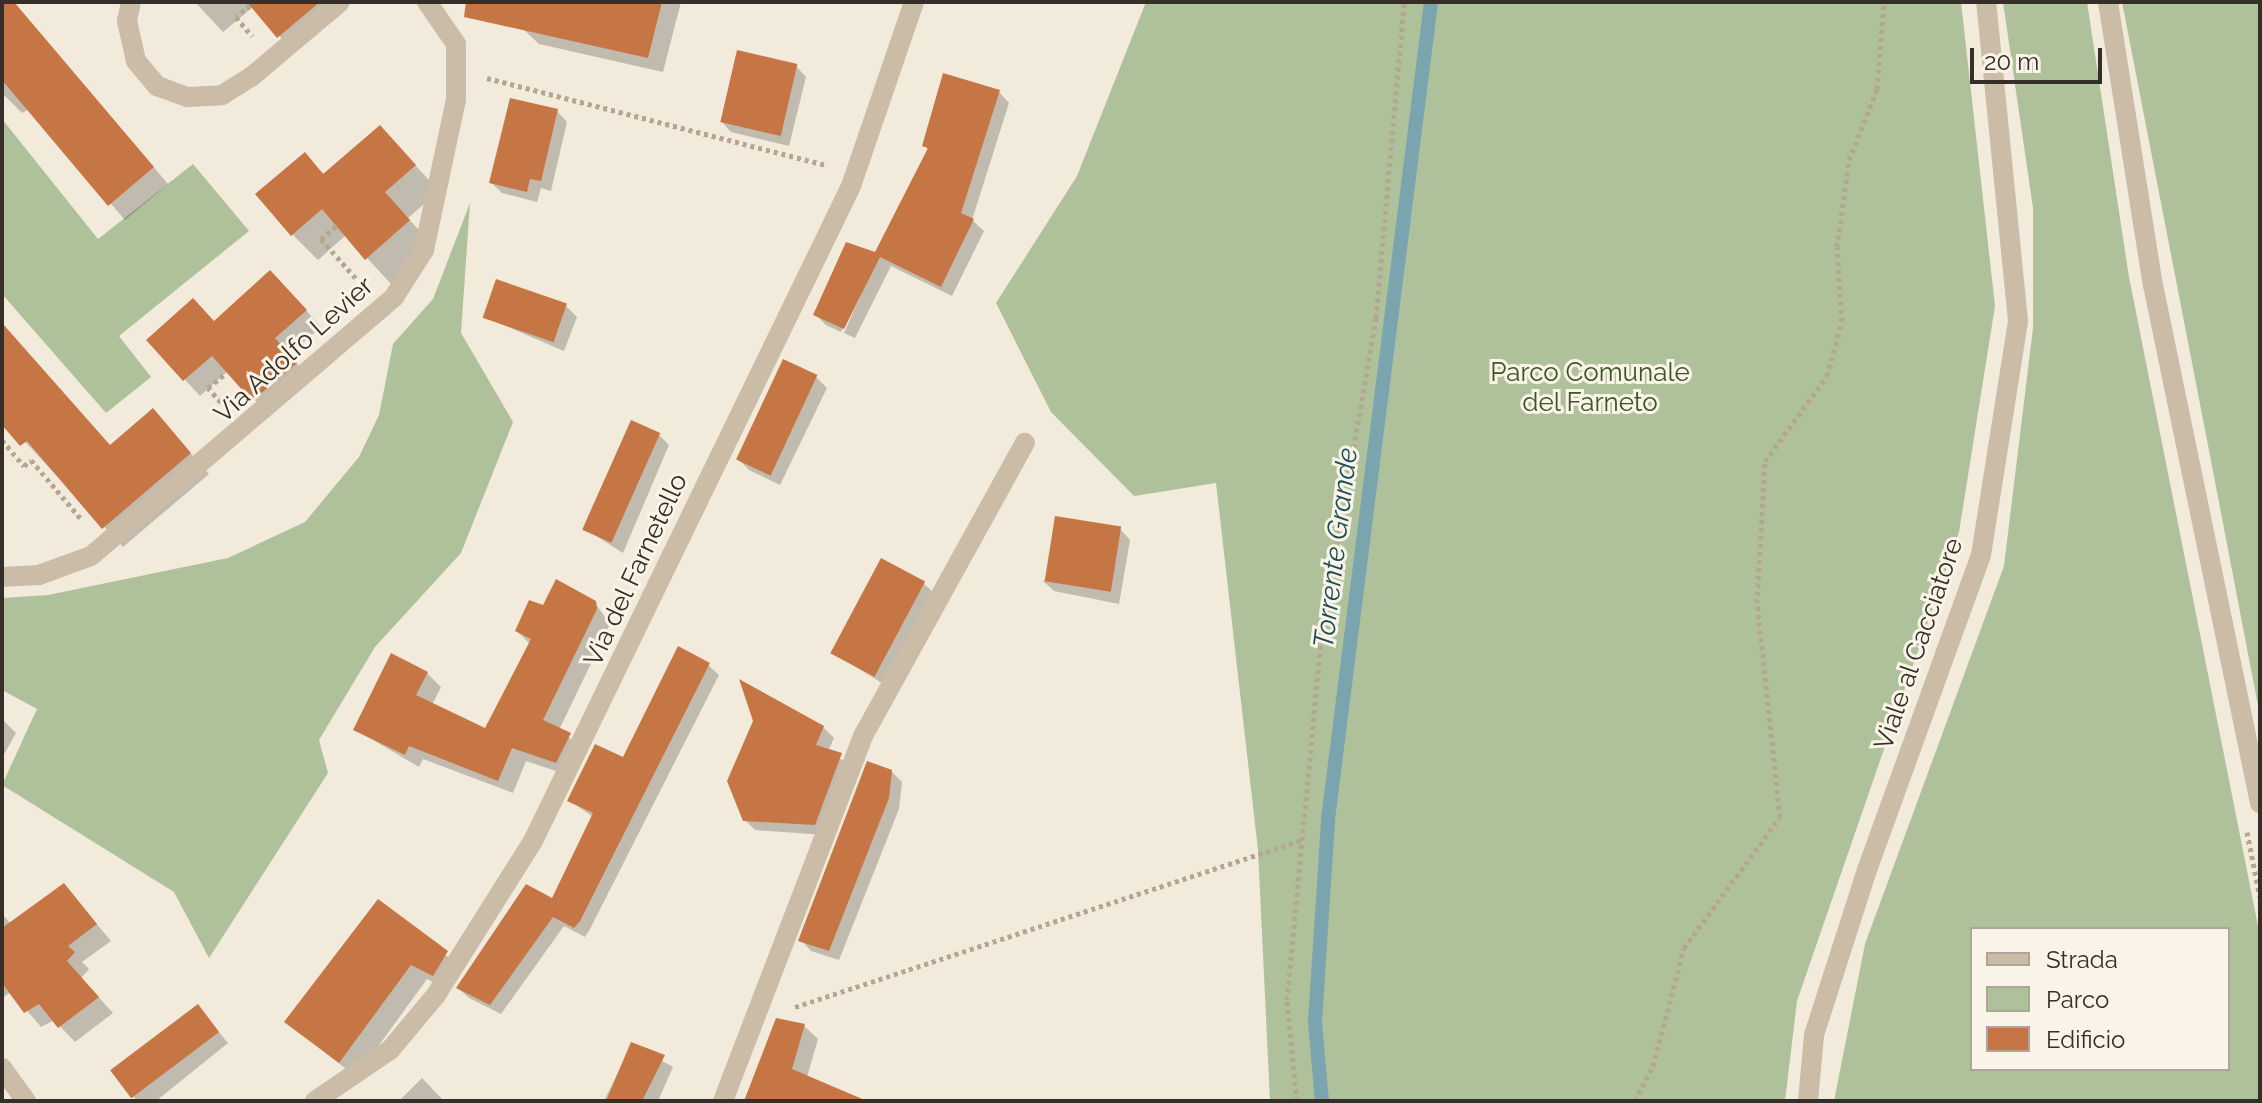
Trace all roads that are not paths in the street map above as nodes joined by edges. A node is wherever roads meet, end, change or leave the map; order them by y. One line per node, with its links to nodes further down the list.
1 (131, 2): 2 (street)
2 (340, 2)
3 (427, 2): 8 (street, Via Adolfo Levier)
4 (914, 2): 12 (street, Via del Farnetello)
5 (1986, 2): 14 (street, Viale al Cacciatore)
6 (2108, 2): 9 (street)
7 (1025, 443): 13 (street)
8 (2, 577)
9 (2260, 803)
10 (2, 1068): 11 (street)
11 (26, 1101)
12 (315, 1101)
13 (723, 1101)
14 (1808, 1101)

